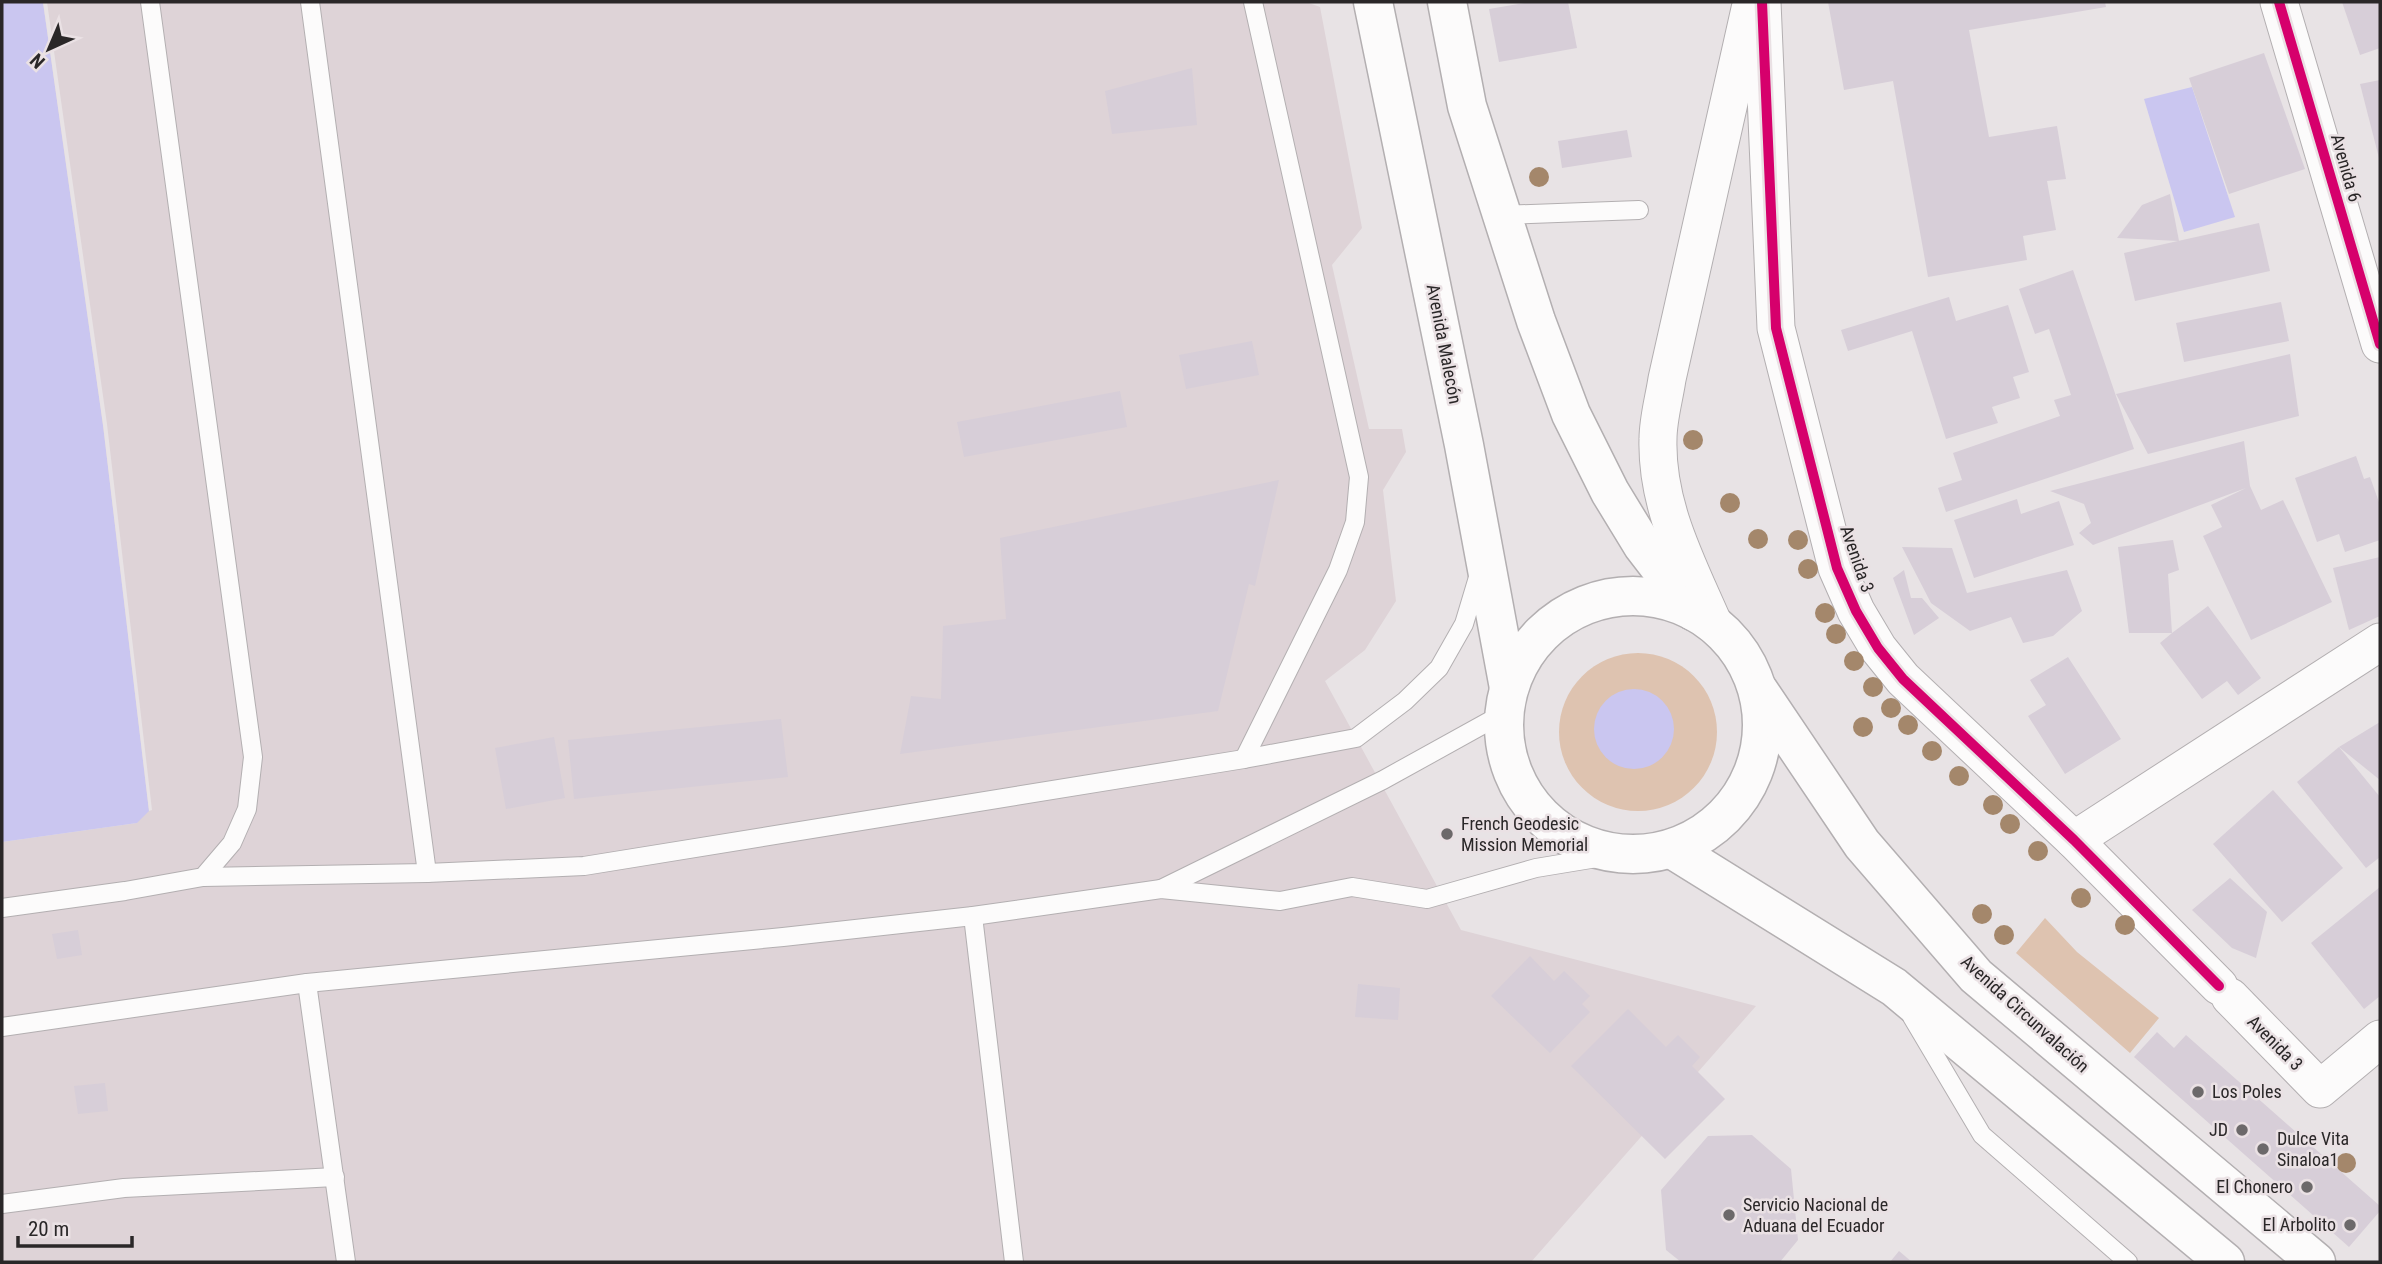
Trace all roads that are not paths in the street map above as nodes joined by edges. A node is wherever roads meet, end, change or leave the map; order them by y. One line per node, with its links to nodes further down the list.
1 (150, 2): 22 (lane)
2 (310, 2): 21 (lane)
3 (1253, 2): 17 (lane)
4 (1373, 2): 12 (main road, Avenida Malecón)
5 (1447, 2): 10 (main road)
6 (1752, 2): 13 (street)
7 (1762, 2): 18 (street, Avenida 3)
8 (2279, 2): 11 (street, Avenida 6)
9 (1639, 209): 10 (lane)
10 (1500, 215): 13 (main road)
11 (2380, 344)
12 (1484, 557): 16 (main road, Avenida Malecón); 17 (lane)
13 (1704, 618): 15 (main road); 16 (main road)
14 (2380, 642): 18 (street)
15 (1757, 687): 19 (main road, Avenida Malecón); 36 (main road, Avenida Circunvalación)
16 (1507, 701): 20 (main road, Avenida Malecón); 23 (lane)
17 (1244, 759): 21 (lane)
18 (2074, 840): 29 (street, Avenida 3)
19 (1672, 849): 20 (main road, Avenida Malecón); 27 (main road)
20 (1621, 854): 23 (lane)
21 (427, 873): 22 (lane)
22 (203, 877): 24 (lane)
23 (1161, 889): 25 (lane)
24 (2, 908)
25 (973, 916): 26 (lane); 33 (lane)
26 (307, 984): 28 (lane); 30 (lane)
27 (1894, 987): 34 (lane); 35 (main road)
28 (2, 1027)
29 (2380, 1039)
30 (335, 1177): 31 (lane); 32 (lane)
31 (2, 1204)
32 (346, 1262)
33 (1014, 1262)
34 (2128, 1262)
35 (2225, 1262)
36 (2316, 1262)

